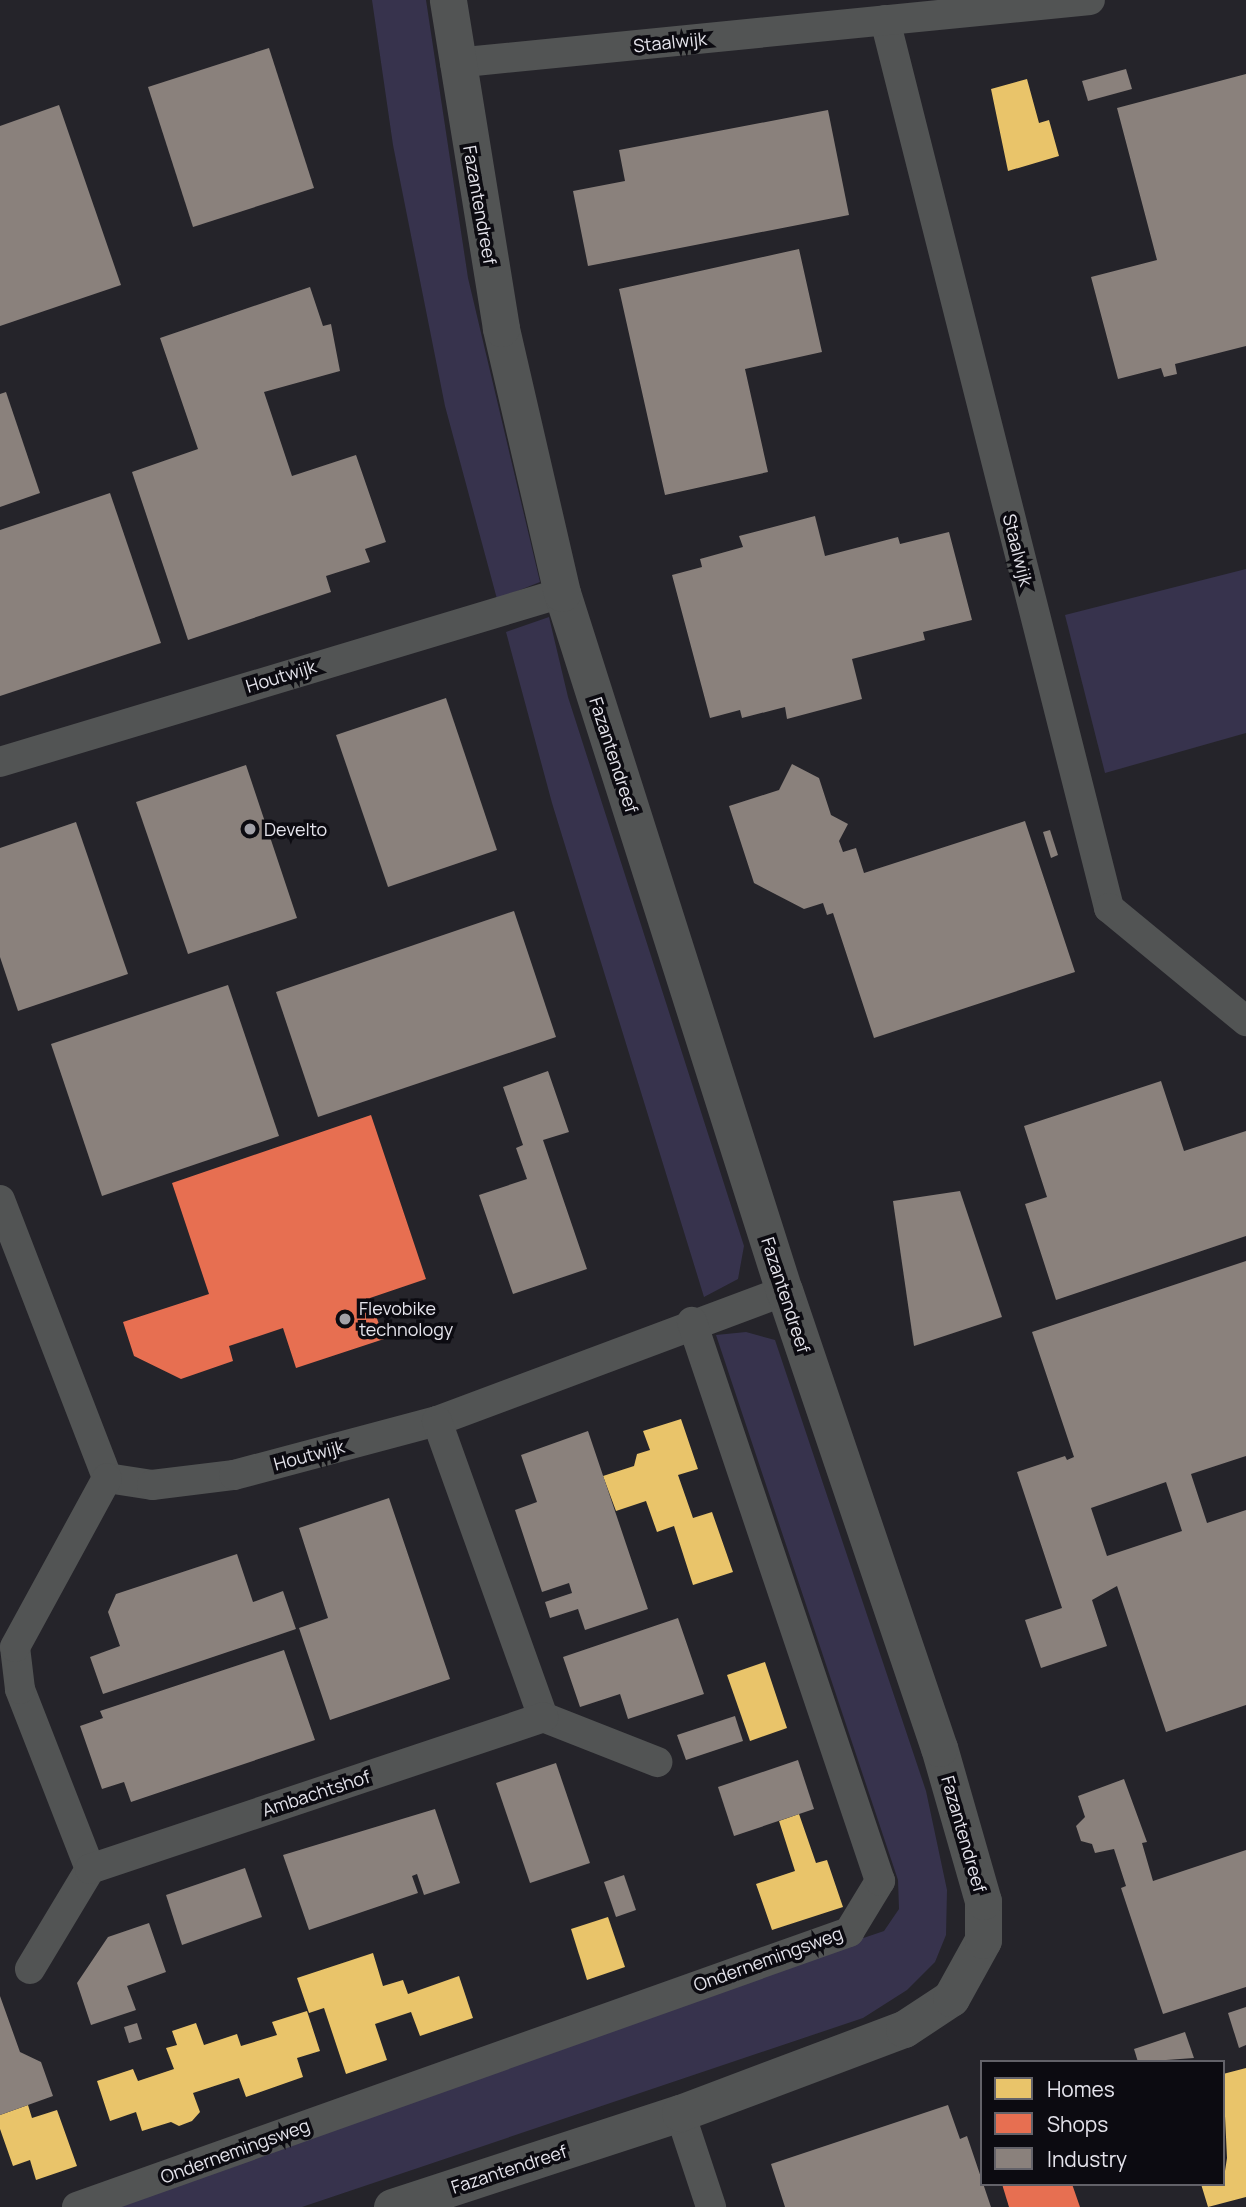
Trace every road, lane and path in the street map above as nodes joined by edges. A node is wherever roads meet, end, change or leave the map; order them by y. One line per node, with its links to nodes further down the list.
1 (448, 0): 4 (street, Fazantendreef)
2 (1090, 0): 3 (street, Staalwijk)
3 (885, 20): 4 (street, Staalwijk); 7 (street, Staalwijk)
4 (455, 64): 5 (street, Fazantendreef)
5 (562, 593): 6 (street, Houtwijk); 9 (street, Fazantendreef)
6 (0, 762)
7 (1246, 1021)
8 (0, 1200): 12 (street)
9 (784, 1291): 10 (street, Houtwijk); 17 (street, Fazantendreef)
10 (692, 1322): 11 (street, Houtwijk); 18 (street, Ondernemingsweg)
11 (437, 1421): 12 (street, Houtwijk); 13 (street)
12 (107, 1478): 15 (street)
13 (542, 1717): 14 (street); 15 (street, Ambachtshof)
14 (657, 1762)
15 (90, 1868): 16 (street)
16 (30, 1969)
17 (680, 2113): 19 (street, Fazantendreef); 20 (street)
18 (78, 2207)
19 (392, 2207)
20 (710, 2207)

